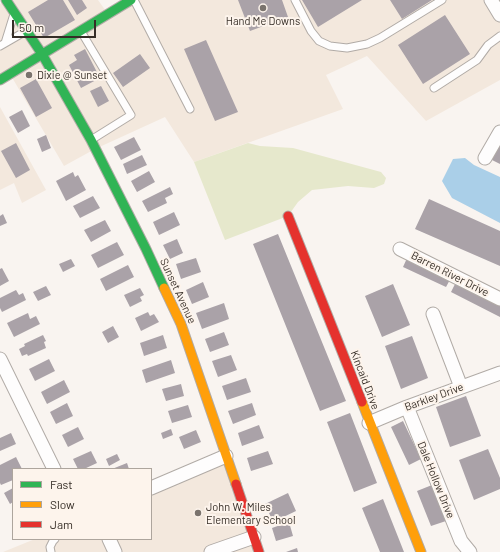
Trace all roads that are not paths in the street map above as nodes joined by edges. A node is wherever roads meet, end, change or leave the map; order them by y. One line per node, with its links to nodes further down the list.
1 (6, 0): 7 (street, Sunset Avenue)
2 (131, 0): 10 (street)
3 (134, 0): 16 (lane)
4 (295, 0): 5 (lane)
5 (442, 0)
6 (491, 0): 8 (street)
7 (14, 12): 9 (street, Sunset Avenue); 12 (lane)
8 (500, 15)
9 (26, 30): 12 (lane); 13 (street, Sunset Avenue)
10 (81, 30): 13 (street); 18 (lane)
11 (500, 36): 15 (lane)
12 (3, 44)
13 (42, 54): 14 (street); 18 (street, Sunset Avenue)
14 (0, 80)
15 (434, 88)
16 (190, 109)
17 (500, 132): 19 (street)
18 (91, 140): 29 (street, Sunset Avenue)
19 (485, 158)
20 (288, 216): 28 (street, Kincaid Drive)
21 (400, 249): 22 (street, Barren River Drive)
22 (500, 299)
23 (433, 314): 26 (street)
24 (0, 359): 30 (street)
25 (500, 373): 26 (street, Barkley Drive)
26 (460, 387): 27 (street, Barkley Drive)
27 (407, 407): 28 (street, Barkley Drive); 40 (street, Dale Hollow Drive)
28 (369, 423): 39 (street, Kincaid Drive)
29 (226, 456): 31 (street); 32 (street, Sunset Avenue)
30 (54, 468)
31 (152, 488)
32 (254, 537): 37 (street); 38 (street, Sunset Avenue)
33 (54, 540): 35 (lane)
34 (109, 540): 36 (street)
35 (51, 552)
36 (115, 552)
37 (211, 552)
38 (259, 552)
39 (421, 552)
40 (470, 552)

